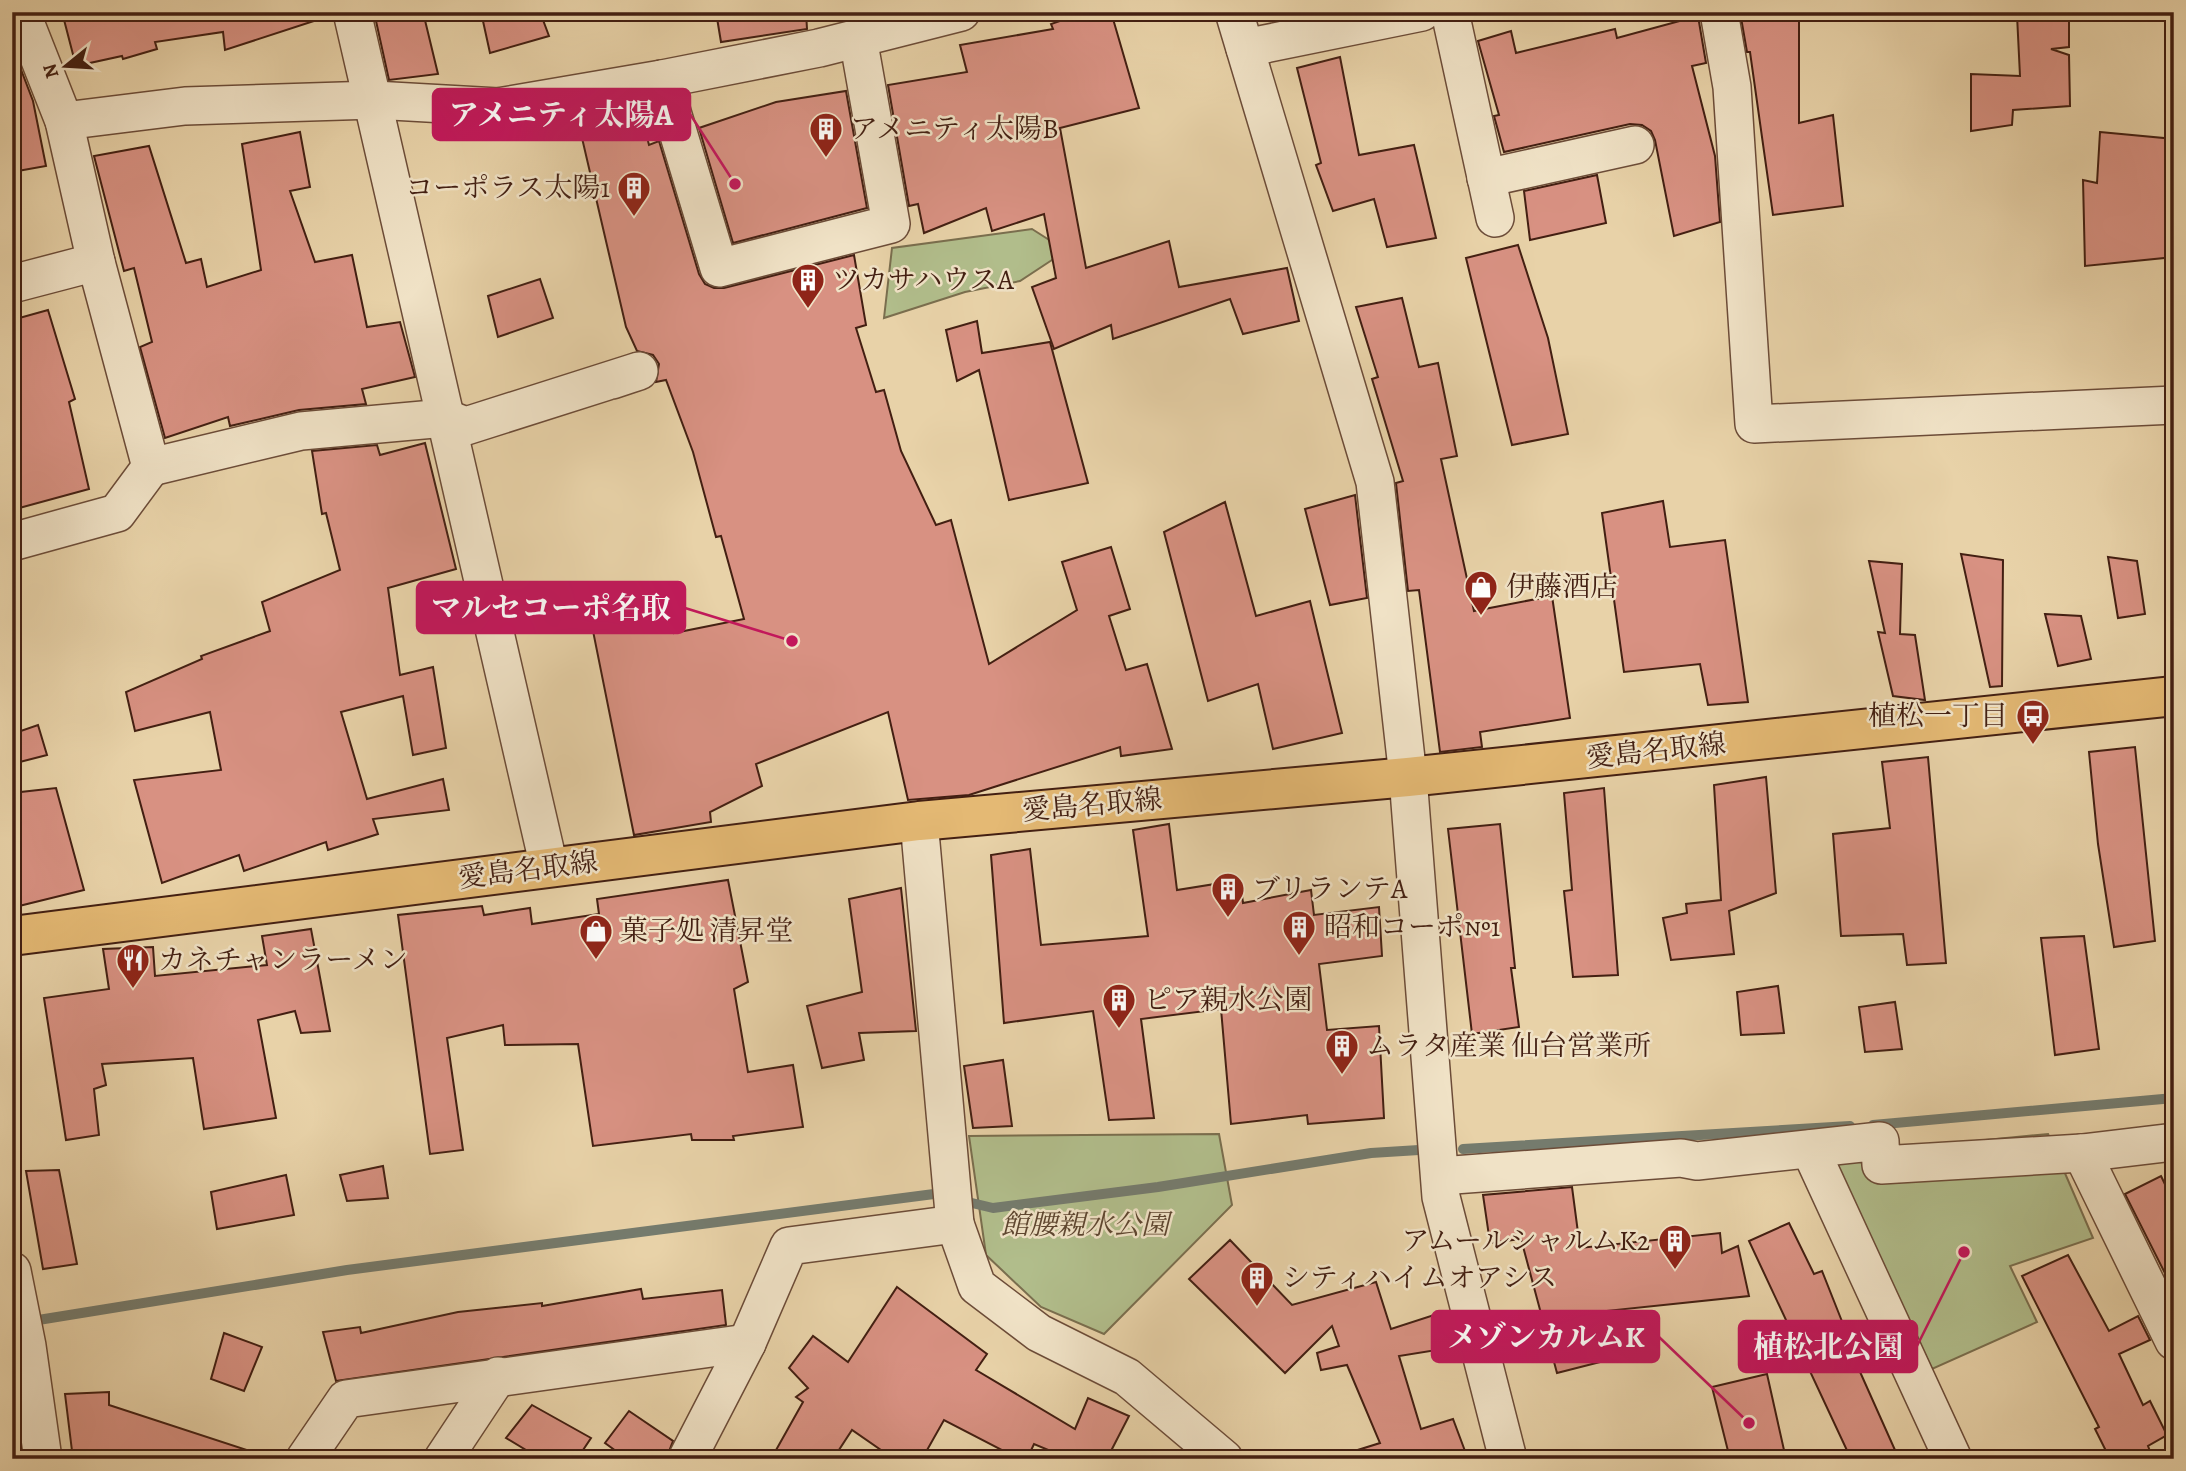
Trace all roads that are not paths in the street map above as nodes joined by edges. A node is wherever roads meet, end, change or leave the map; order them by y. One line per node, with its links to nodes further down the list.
1 (21, 12): 12 (street)
2 (352, 12): 11 (street)
3 (961, 12): 8 (street)
4 (1234, 12): 9 (street)
5 (1422, 12): 9 (street)
6 (1450, 12): 14 (street)
7 (1718, 12): 19 (street)
8 (858, 38): 10 (street); 10 (street)
9 (1245, 48): 24 (street)
10 (662, 79): 11 (street)
11 (373, 100): 12 (street); 20 (street)
12 (64, 121): 16 (street)
13 (1635, 145): 14 (street)
14 (1486, 178): 15 (street)
15 (1496, 218)
16 (96, 262): 17 (street); 21 (street)
17 (12, 284)
18 (612, 380): 20 (street)
19 (2174, 405)
20 (445, 418): 21 (street); 26 (street)
21 (151, 467): 22 (street)
22 (12, 542)
23 (2174, 696): 24 (main road, 愛島名取線)
24 (1408, 777): 25 (main road, 愛島名取線); 31 (street)
25 (919, 821): 26 (main road, 愛島名取線); 32 (street)
26 (549, 867): 27 (main road, 愛島名取線)
27 (12, 936)
28 (2174, 1142): 30 (street)
29 (1810, 1149): 30 (street); 31 (street); 44 (street)
30 (2082, 1153): 34 (street)
31 (1440, 1176): 43 (street)
32 (955, 1224): 35 (street); 42 (street)
33 (15, 1287): 36 (street)
34 (2174, 1341)
35 (747, 1343): 37 (street); 41 (street)
36 (23, 1352): 38 (street)
37 (498, 1377): 39 (street); 40 (street)
38 (32, 1455)
39 (305, 1459)
40 (443, 1459)
41 (687, 1459)
42 (1224, 1459)
43 (1507, 1459)
44 (1953, 1459)

